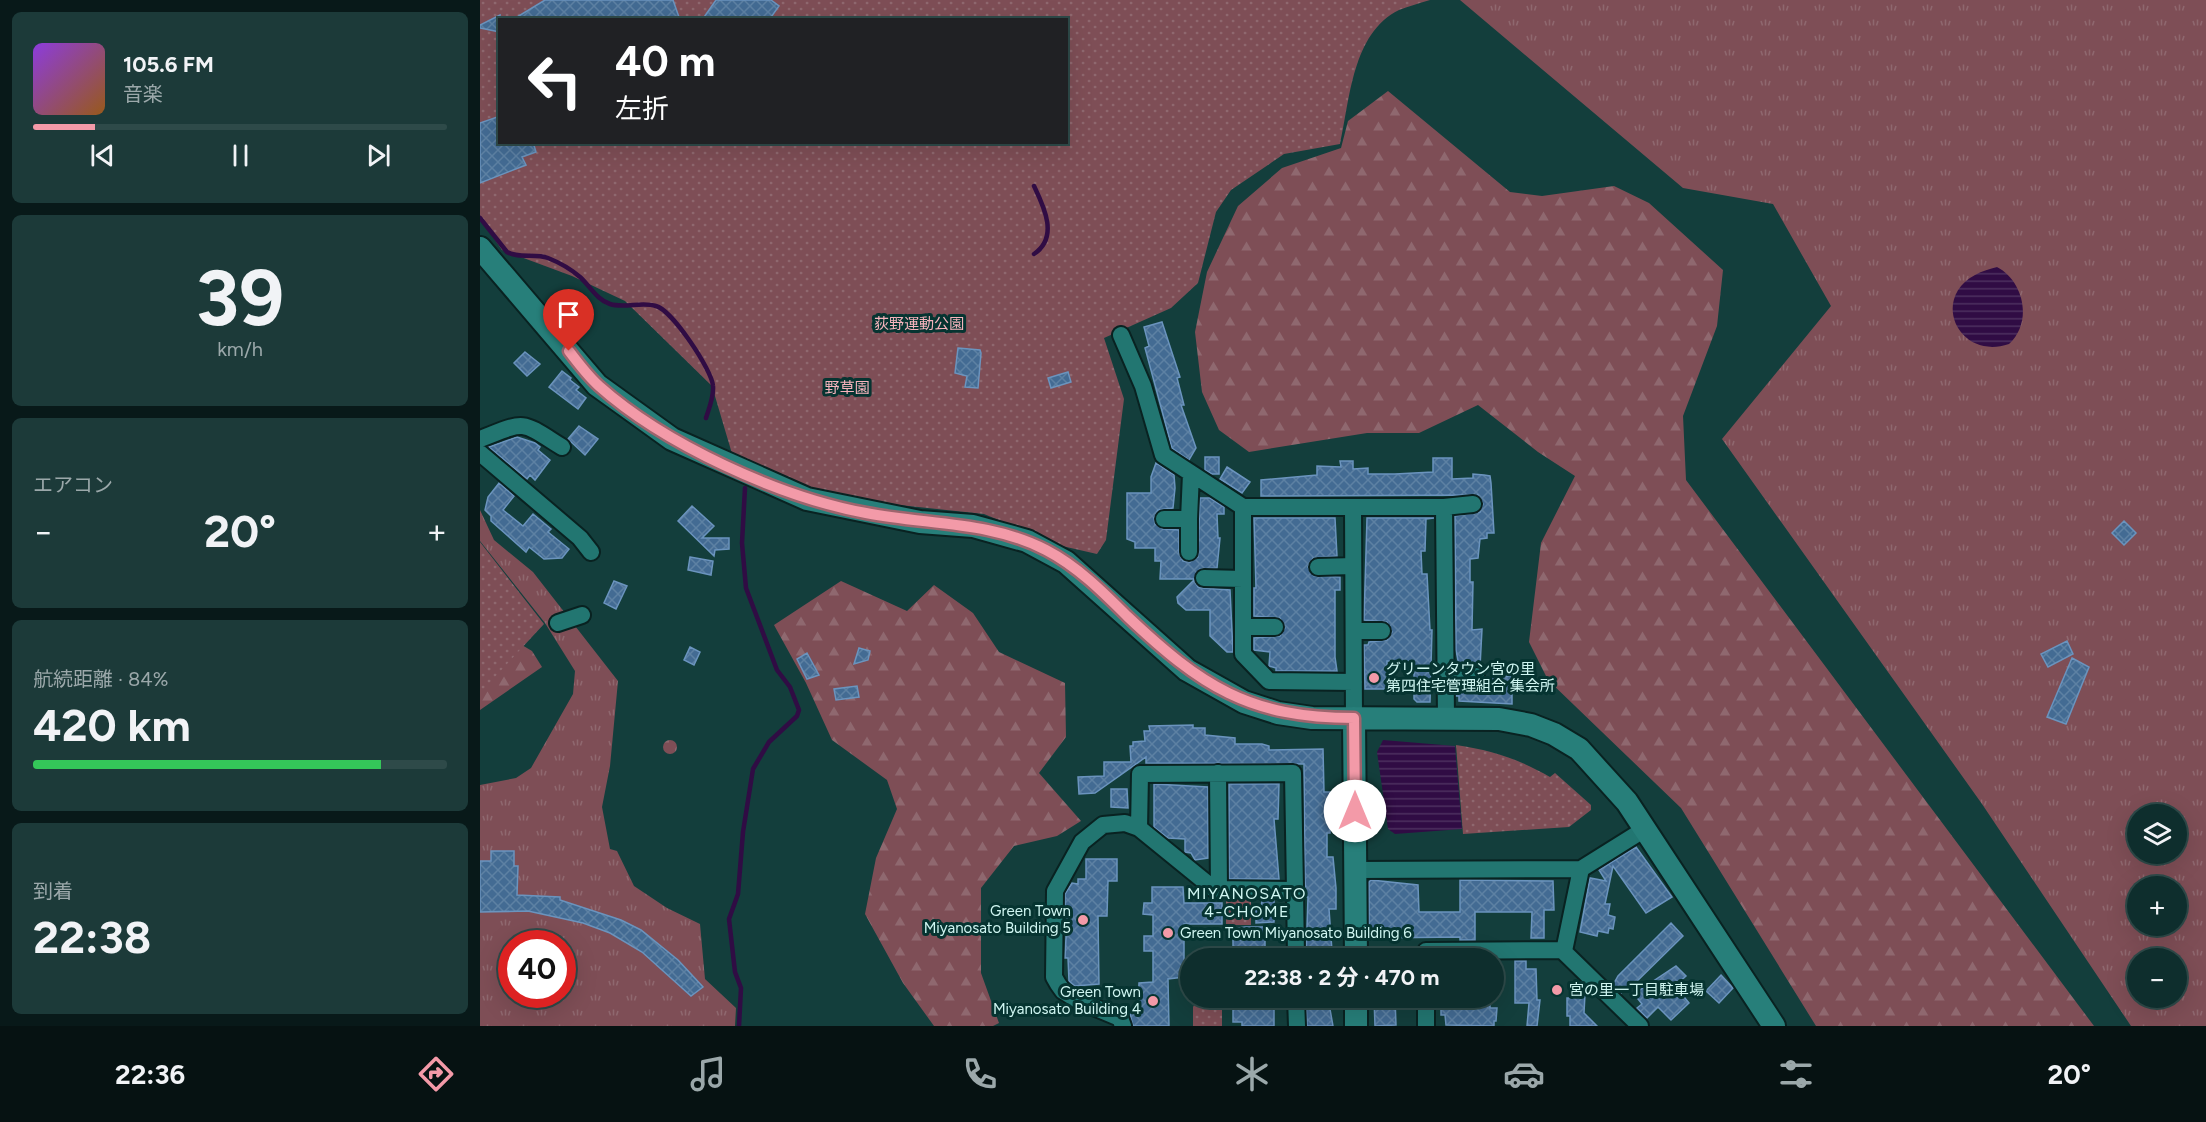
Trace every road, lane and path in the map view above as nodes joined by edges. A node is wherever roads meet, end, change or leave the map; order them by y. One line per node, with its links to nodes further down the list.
1 (480, 248): 29 (street)
2 (1128, 342): 6 (street)
3 (480, 439): 4 (street)
4 (561, 447)
5 (480, 453): 13 (street)
6 (1191, 474): 8 (street); 12 (street)
7 (1473, 504): 10 (street)
8 (1243, 507): 9 (street); 18 (street)
9 (1353, 507): 10 (street); 15 (street)
10 (1444, 507): 25 (street)
11 (1164, 519): 12 (street)
12 (1189, 519): 14 (street)
13 (591, 552)
14 (1189, 552)
15 (1353, 566): 16 (street); 23 (street)
16 (1318, 567)
17 (1204, 578): 18 (street)
18 (1243, 579): 21 (street)
19 (582, 615): 20 (street)
20 (558, 623)
21 (1244, 627): 22 (street); 27 (street)
22 (1275, 627)
23 (1354, 631): 24 (street); 27 (street)
24 (1382, 631)
25 (1445, 676): 26 (street); 28 (street)
26 (1476, 676)
27 (1354, 682): 29 (street)
28 (1446, 717): 29 (street); 32 (street)
29 (1354, 718): 34 (street)
30 (1218, 773): 31 (street); 35 (street); 36 (street)
31 (1139, 828): 35 (street); 44 (street)
32 (1645, 829): 33 (street); 49 (street)
33 (1581, 869): 34 (street); 40 (street)
34 (1355, 870): 38 (street)
35 (1219, 890): 36 (street)
36 (1295, 890): 37 (street)
37 (1296, 948)
38 (1356, 948)
39 (1504, 951): 40 (street)
40 (1564, 951): 48 (street)
41 (1296, 1008): 45 (street)
42 (1356, 1008): 46 (street)
43 (1426, 1008): 47 (street)
44 (1123, 1026)
45 (1297, 1026)
46 (1356, 1026)
47 (1426, 1026)
48 (1640, 1026)
49 (1774, 1026)

